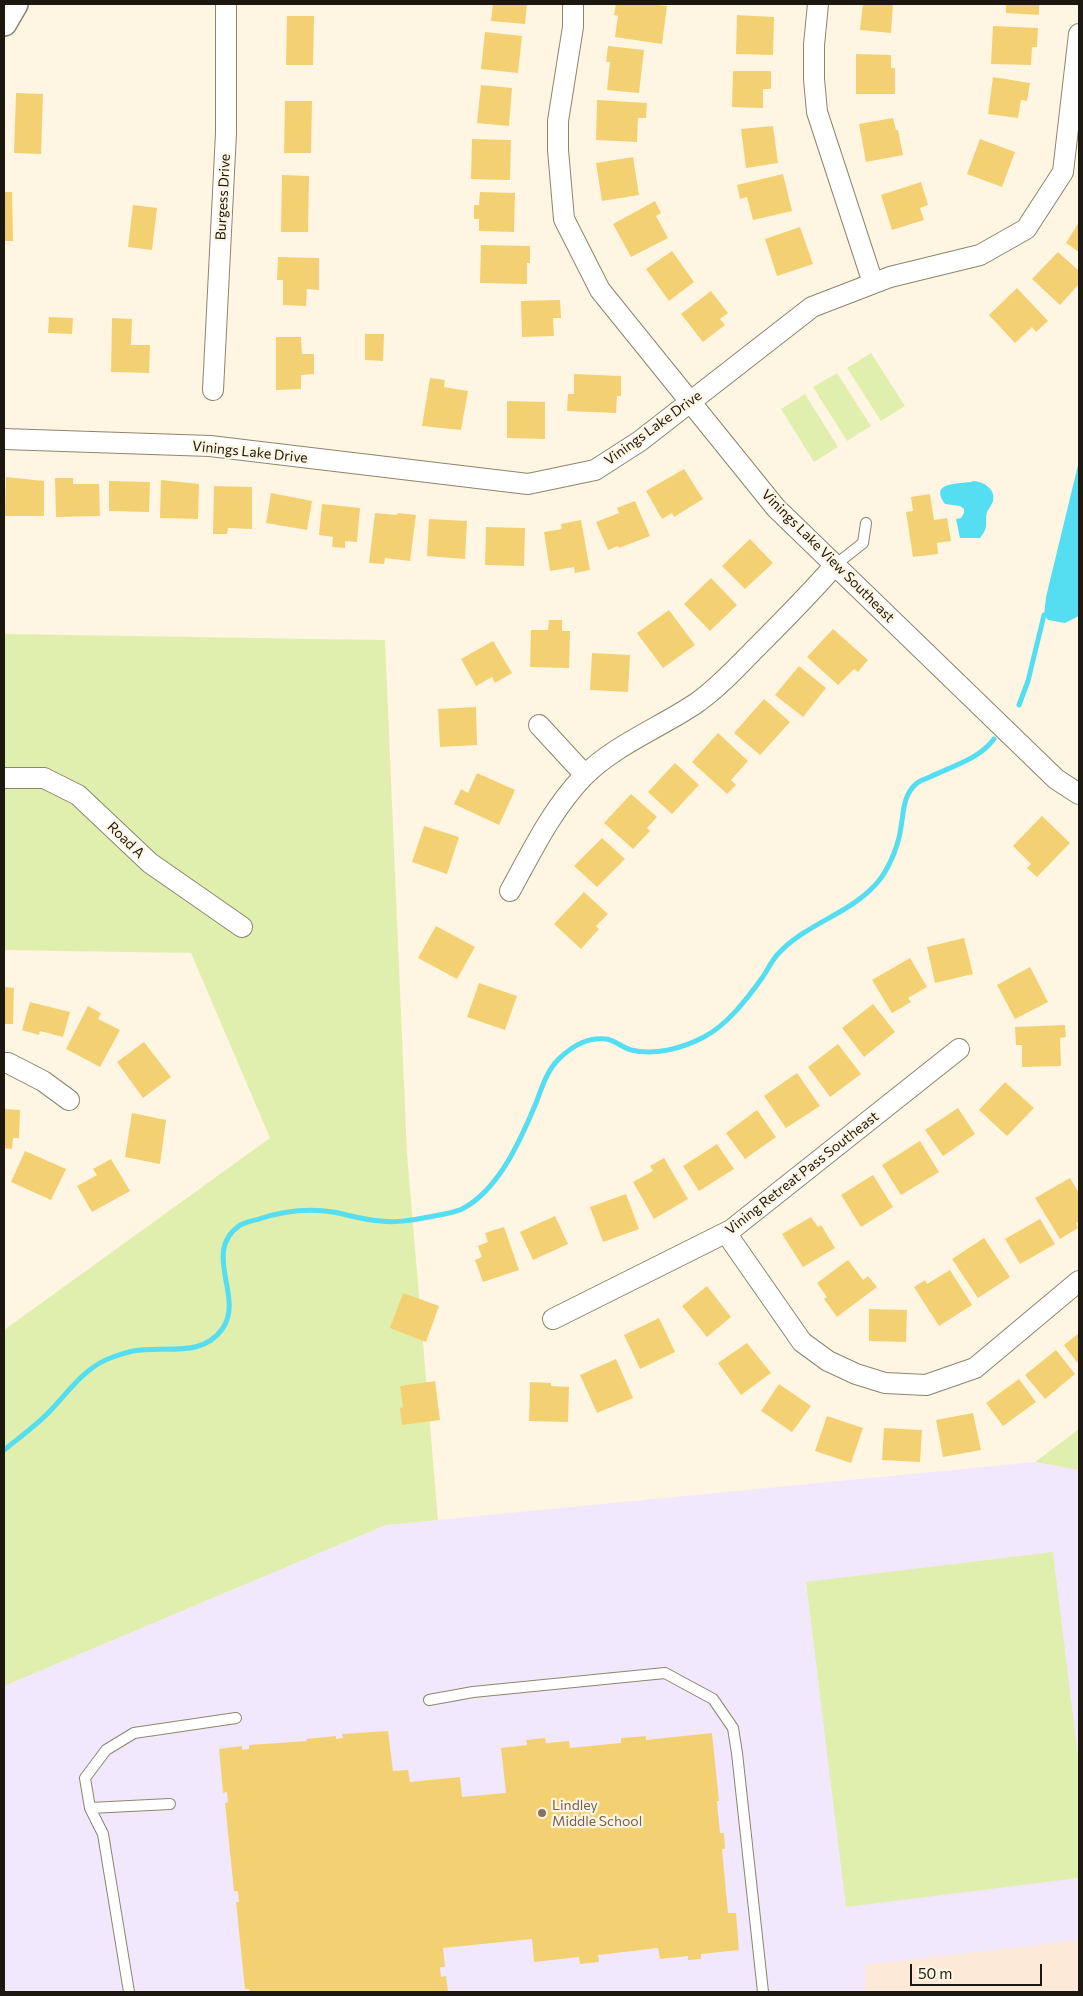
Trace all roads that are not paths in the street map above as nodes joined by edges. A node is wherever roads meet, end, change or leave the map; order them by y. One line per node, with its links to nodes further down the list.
1 (15, 4): 5 (street)
2 (226, 4): 8 (street, Burgess Drive)
3 (573, 4): 9 (street, Vinings Lake View Southeast)
4 (818, 4): 7 (street)
5 (4, 23)
6 (1079, 34): 7 (street, Vinings Lake Drive)
7 (873, 283): 9 (street, Vinings Lake Drive)
8 (213, 390)
9 (690, 402): 10 (street, Vinings Lake Drive); 12 (street, Vinings Lake View Southeast)
10 (4, 439)
11 (866, 523): 12 (lane)
12 (835, 565): 14 (street); 16 (street, Vinings Lake View Southeast)
13 (539, 724): 14 (street)
14 (585, 775): 17 (street)
15 (4, 778): 18 (street, Road A)
16 (1079, 794)
17 (510, 891)
18 (242, 927)
19 (959, 1049): 22 (street, Vining Retreat Pass Southeast)
20 (4, 1063): 21 (street)
21 (69, 1100)
22 (726, 1233): 23 (street); 24 (street, Vining Retreat Pass Southeast)
23 (1079, 1281)
24 (553, 1319)
25 (430, 1700): 30 (lane)
26 (236, 1718): 28 (lane)
27 (170, 1804): 28 (lane)
28 (90, 1808): 29 (lane)
29 (129, 1992)
30 (763, 1992)

